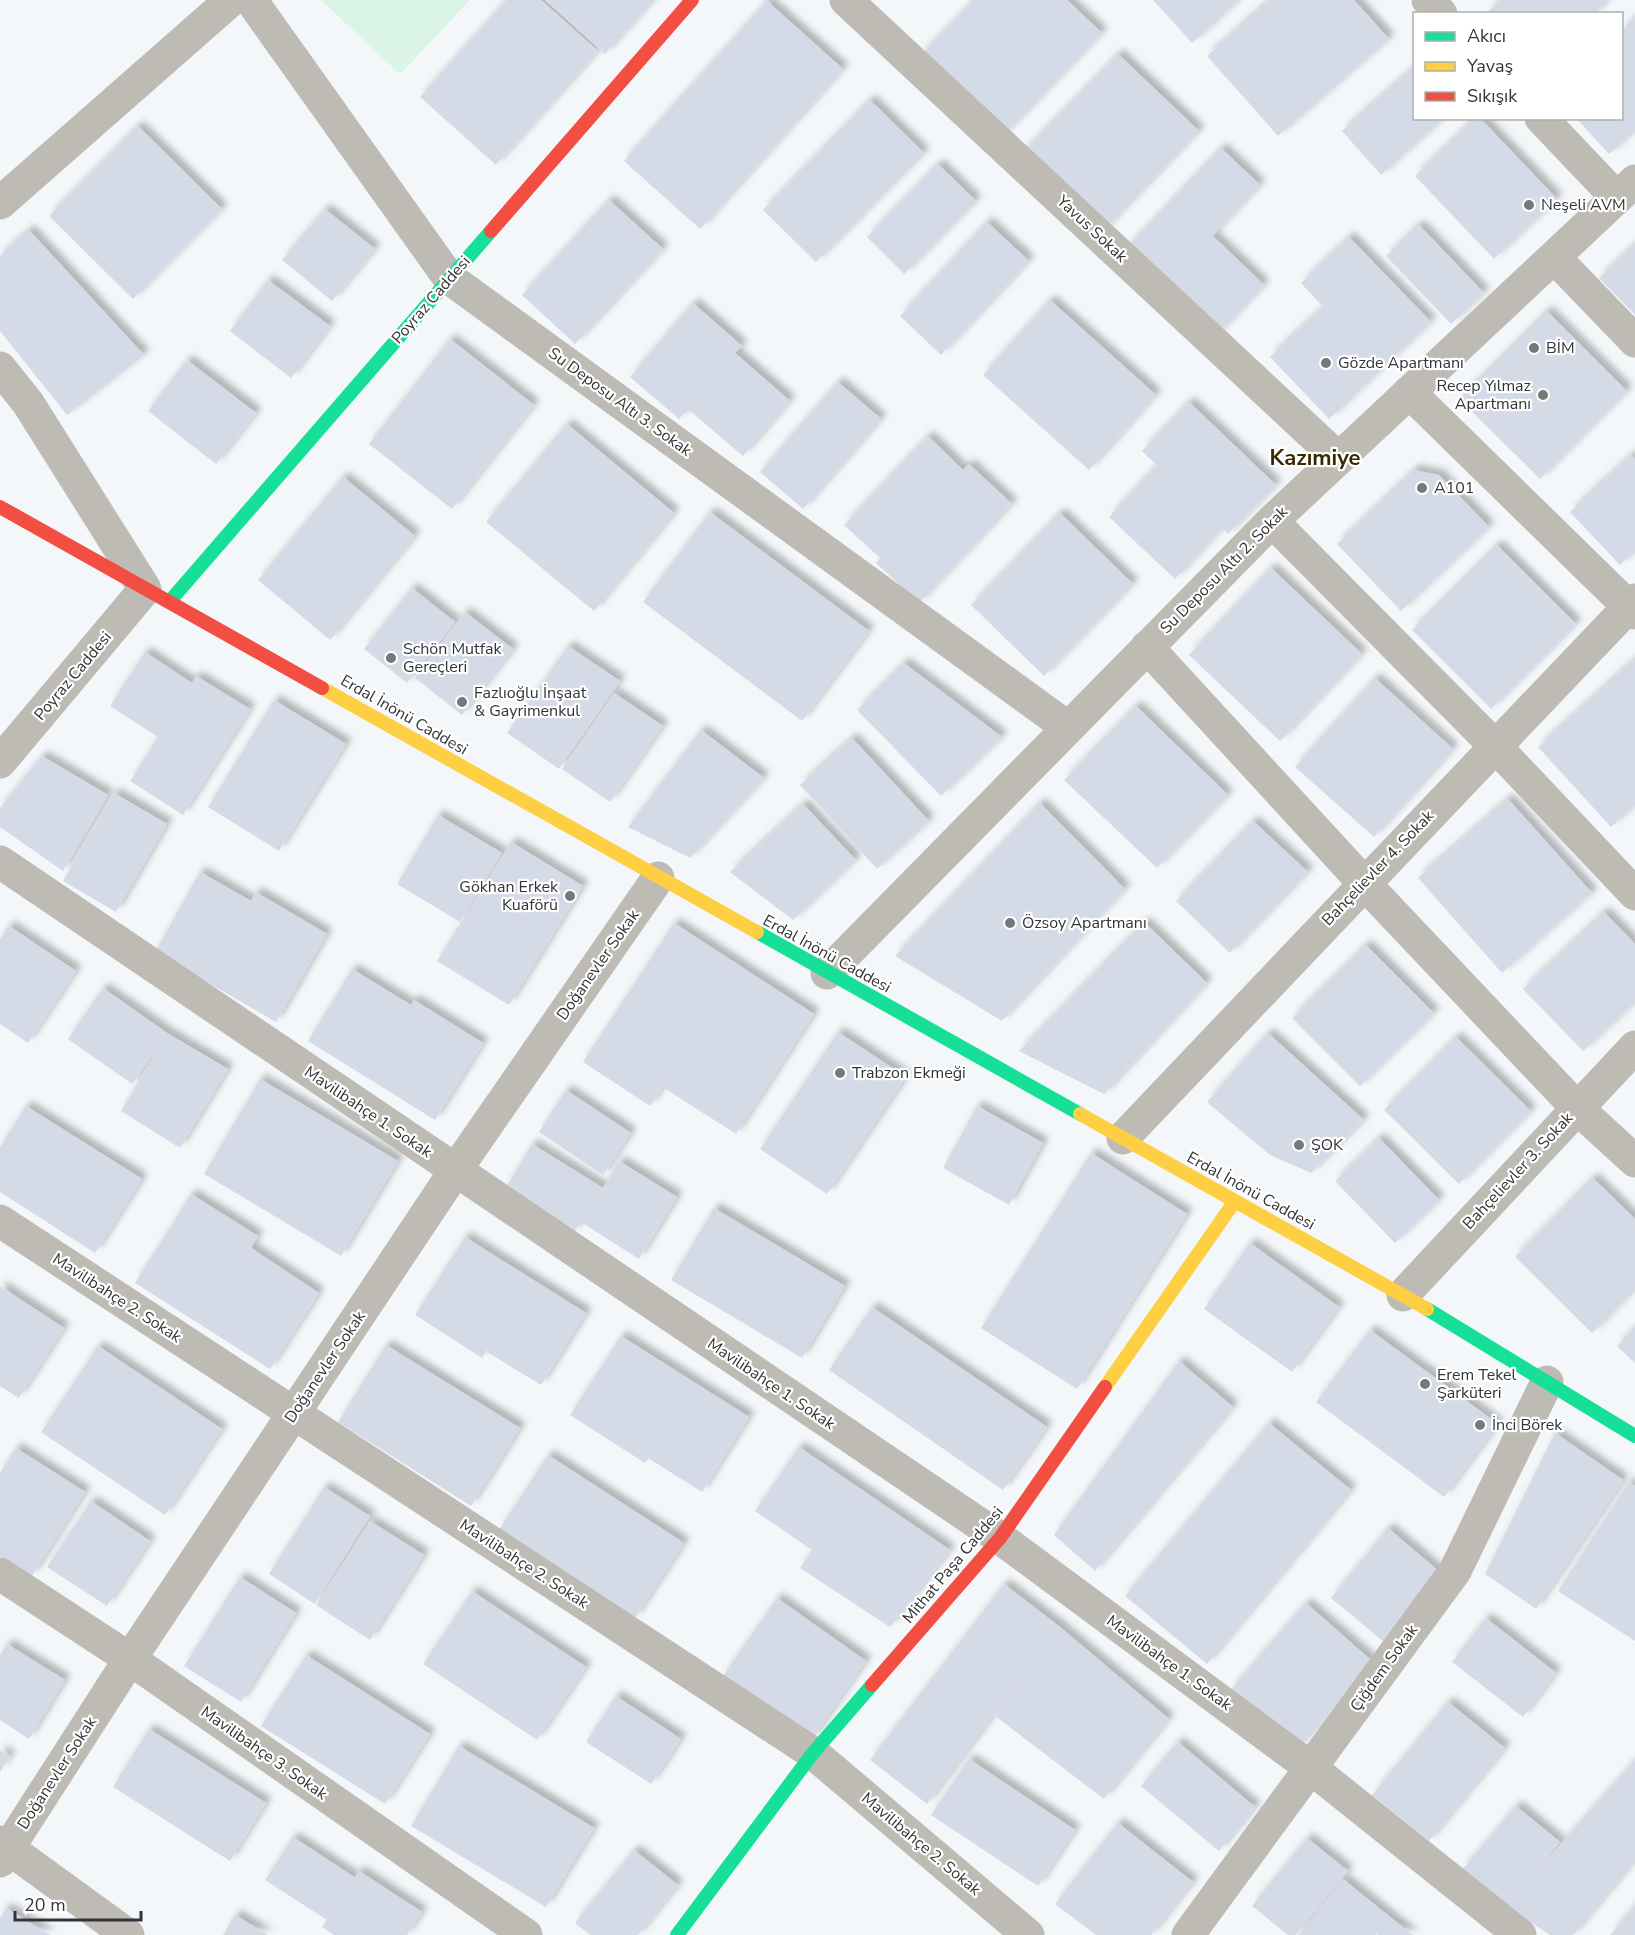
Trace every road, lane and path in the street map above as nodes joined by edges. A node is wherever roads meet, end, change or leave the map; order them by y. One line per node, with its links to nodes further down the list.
1 (231, 0): 9 (street)
2 (251, 0): 11 (street, Su Deposu Altı 3. Sokak)
3 (692, 0): 11 (main road, Poyraz Caddesi)
4 (846, 0): 15 (street, Yavus Sokak)
5 (1428, 0): 6 (street)
6 (1439, 12)
7 (1543, 120): 8 (street)
8 (1626, 189): 10 (street, Su Deposu Altı 2. Sokak)
9 (0, 203)
10 (1554, 257): 12 (street); 14 (street, Su Deposu Altı 2. Sokak)
11 (449, 278): 18 (main road, Poyraz Caddesi); 21 (street, Su Deposu Altı 3. Sokak)
12 (1635, 340)
13 (0, 368): 18 (street)
14 (1409, 392): 15 (street, Su Deposu Altı 2. Sokak); 19 (street)
15 (1338, 458): 17 (street, Su Deposu Altı 2. Sokak)
16 (0, 507): 18 (main road, Erdal İnönü Caddesi)
17 (1272, 521): 20 (street, Su Deposu Altı 2. Sokak); 22 (street)
18 (158, 595): 23 (street, Poyraz Caddesi); 25 (main road, Erdal İnönü Caddesi)
19 (1633, 606): 22 (street, Bahçelievler 4. Sokak)
20 (1147, 647): 21 (street, Su Deposu Altı 2. Sokak); 26 (street)
21 (1067, 727): 28 (street, Su Deposu Altı 2. Sokak)
22 (1495, 746): 26 (street, Bahçelievler 4. Sokak); 27 (street)
23 (0, 762)
24 (0, 862): 33 (street, Mavilibahçe 1. Sokak)
25 (658, 878): 28 (main road, Erdal İnönü Caddesi); 33 (street, Doğanevler Sokak)
26 (1364, 883): 30 (street); 31 (street, Bahçelievler 4. Sokak)
27 (1635, 894)
28 (827, 973): 31 (main road, Erdal İnönü Caddesi)
29 (1635, 1047): 30 (street, Bahçelievler 3. Sokak)
30 (1577, 1108): 32 (street); 36 (street, Bahçelievler 3. Sokak)
31 (1123, 1138): 34 (main road, Erdal İnönü Caddesi)
32 (1635, 1161)
33 (455, 1171): 38 (street, Doğanevler Sokak); 40 (street, Mavilibahçe 1. Sokak)
34 (1235, 1201): 36 (main road, Erdal İnönü Caddesi); 40 (main road, Mithat Paşa Caddesi)
35 (0, 1221): 38 (street, Mavilibahçe 2. Sokak)
36 (1402, 1295): 37 (main road, Erdal İnönü Caddesi)
37 (1547, 1383): 39 (main road, Erdal İnönü Caddesi); 44 (street, Çiğdem Sokak)
38 (293, 1414): 42 (street, Doğanevler Sokak); 43 (street, Mavilibahçe 2. Sokak)
39 (1635, 1436)
40 (1000, 1538): 43 (main road, Mithat Paşa Caddesi); 44 (street, Mavilibahçe 1. Sokak)
41 (0, 1574): 42 (street, Mavilibahçe 3. Sokak)
42 (130, 1659): 45 (street, Doğanevler Sokak); 47 (street, Mavilibahçe 3. Sokak)
43 (813, 1753): 48 (main road, Mithat Paşa Caddesi); 49 (street, Mavilibahçe 2. Sokak)
44 (1311, 1768): 50 (street, Çiğdem Sokak); 51 (street, Mavilibahçe 1. Sokak)
45 (3, 1851): 46 (street)
46 (128, 1935)
47 (526, 1935)
48 (677, 1935)
49 (1028, 1935)
50 (1188, 1935)
51 (1520, 1935)

